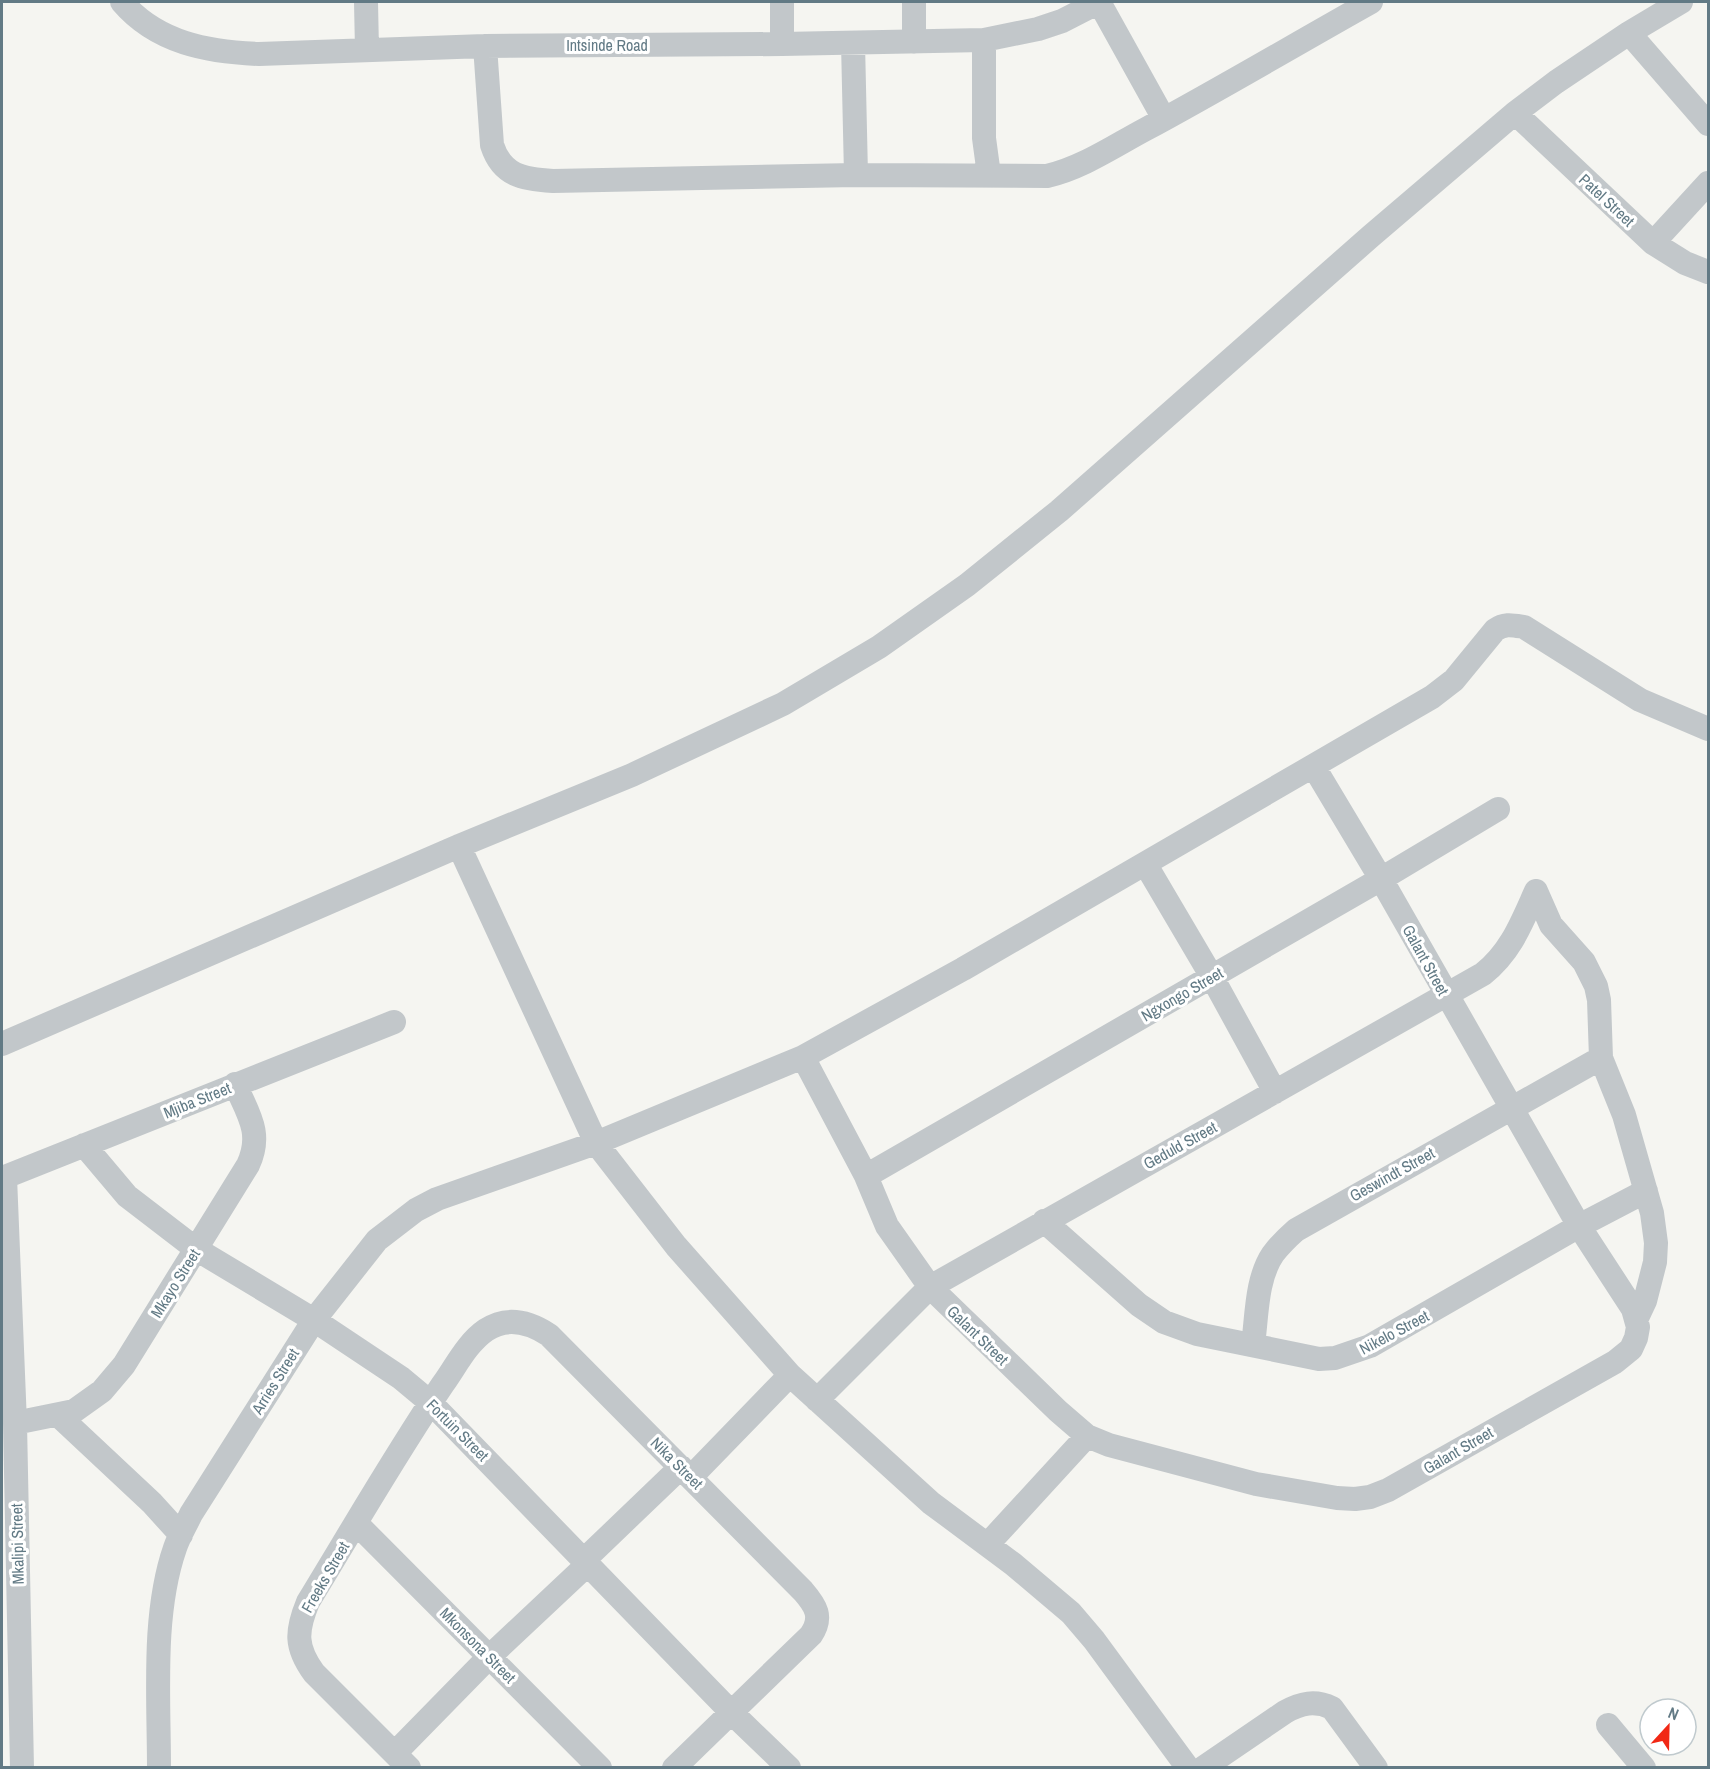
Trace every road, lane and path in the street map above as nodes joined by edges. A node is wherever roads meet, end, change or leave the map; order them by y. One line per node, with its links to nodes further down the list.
1 (122, 2): 14 (street, Intsinde Road)
2 (366, 2): 14 (street)
3 (782, 2): 12 (street)
4 (914, 2): 10 (street)
5 (1099, 2): 9 (street, Intsinde Road); 16 (street)
6 (1371, 2): 16 (street)
7 (1678, 2): 8 (street)
8 (1629, 33): 15 (street); 17 (street)
9 (984, 40): 10 (street, Intsinde Road); 19 (street)
10 (914, 42): 11 (street, Intsinde Road)
11 (853, 43): 12 (street, Intsinde Road); 18 (street)
12 (782, 45): 13 (street, Intsinde Road)
13 (485, 46): 14 (street, Intsinde Road); 18 (street)
14 (367, 50)
15 (1515, 113): 21 (street, Patel Street); 26 (street)
16 (1164, 119): 19 (street)
17 (1708, 124)
18 (856, 175): 19 (street)
19 (989, 176)
20 (1708, 183): 21 (street)
21 (1653, 243): 22 (street, Patel Street)
22 (1708, 272)
23 (1708, 729): 24 (street)
24 (1314, 767): 27 (street); 28 (street, Galant Street)
25 (1498, 809): 28 (street, Ngxongo Street)
26 (459, 846): 32 (street); 38 (street)
27 (1146, 865): 29 (street); 33 (street)
28 (1381, 879): 29 (street, Ngxongo Street); 30 (street, Galant Street)
29 (1212, 976): 36 (street); 40 (street, Ngxongo Street)
30 (1446, 995): 34 (street, Geduld Street); 36 (street, Geduld Street); 37 (street, Galant Street)
31 (394, 1022): 35 (street, Mjiba Street)
32 (2, 1044)
33 (803, 1057): 38 (street); 40 (street, Galant Street)
34 (1601, 1058): 37 (street, Geswindt Street); 42 (street)
35 (235, 1084): 39 (street, Mjiba Street); 45 (street, Mkayo Street)
36 (1275, 1092): 43 (street, Geduld Street)
37 (1512, 1107): 44 (street, Galant Street); 49 (street, Geswindt Street)
38 (596, 1143): 48 (street, Arries Street); 50 (street)
39 (84, 1145): 41 (street, Mjiba Street); 45 (street, Fortuin Street)
40 (866, 1176): 46 (street, Galant Street)
41 (3, 1177): 54 (street, Mkalipi Street)
42 (1646, 1191): 44 (street, Nikelo Street); 47 (street)
43 (1044, 1221): 46 (street, Geduld Street); 49 (street, Nikelo Street)
44 (1579, 1226): 47 (street, Galant Street); 49 (street, Nikelo Street)
45 (196, 1249): 48 (street, Fortuin Street); 53 (street, Mkayo Street)
46 (930, 1287): 51 (street, Geduld Street); 55 (street, Galant Street)
47 (1637, 1318): 55 (street, Galant Street)
48 (314, 1320): 52 (street, Fortuin Street); 58 (street, Arries Street)
49 (1253, 1346)
50 (790, 1375): 51 (street); 56 (street)
51 (817, 1400): 59 (street)
52 (431, 1402): 56 (street, Nika Street); 57 (street, Freeks Street); 60 (street, Fortuin Street)
53 (58, 1415): 54 (street, Mkayo Street); 58 (street)
54 (15, 1423): 65 (street, Mkalipi Street)
55 (1087, 1436): 59 (street)
56 (686, 1472): 60 (street); 62 (street, Nika Street)
57 (356, 1523): 61 (street, Mkonsona Street); 64 (street, Freeks Street)
58 (181, 1535): 66 (street, Arries Street)
59 (987, 1545): 70 (street)
60 (586, 1562): 61 (street); 62 (street, Fortuin Street)
61 (489, 1657): 64 (street); 67 (street, Mkonsona Street)
62 (732, 1713): 68 (street); 69 (street, Fortuin Street)
63 (1608, 1725): 73 (street)
64 (402, 1760)
65 (22, 1767)
66 (159, 1767)
67 (600, 1767)
68 (674, 1767)
69 (789, 1767)
70 (1188, 1767)
71 (1203, 1767): 72 (street)
72 (1376, 1767)
73 (1644, 1767)

